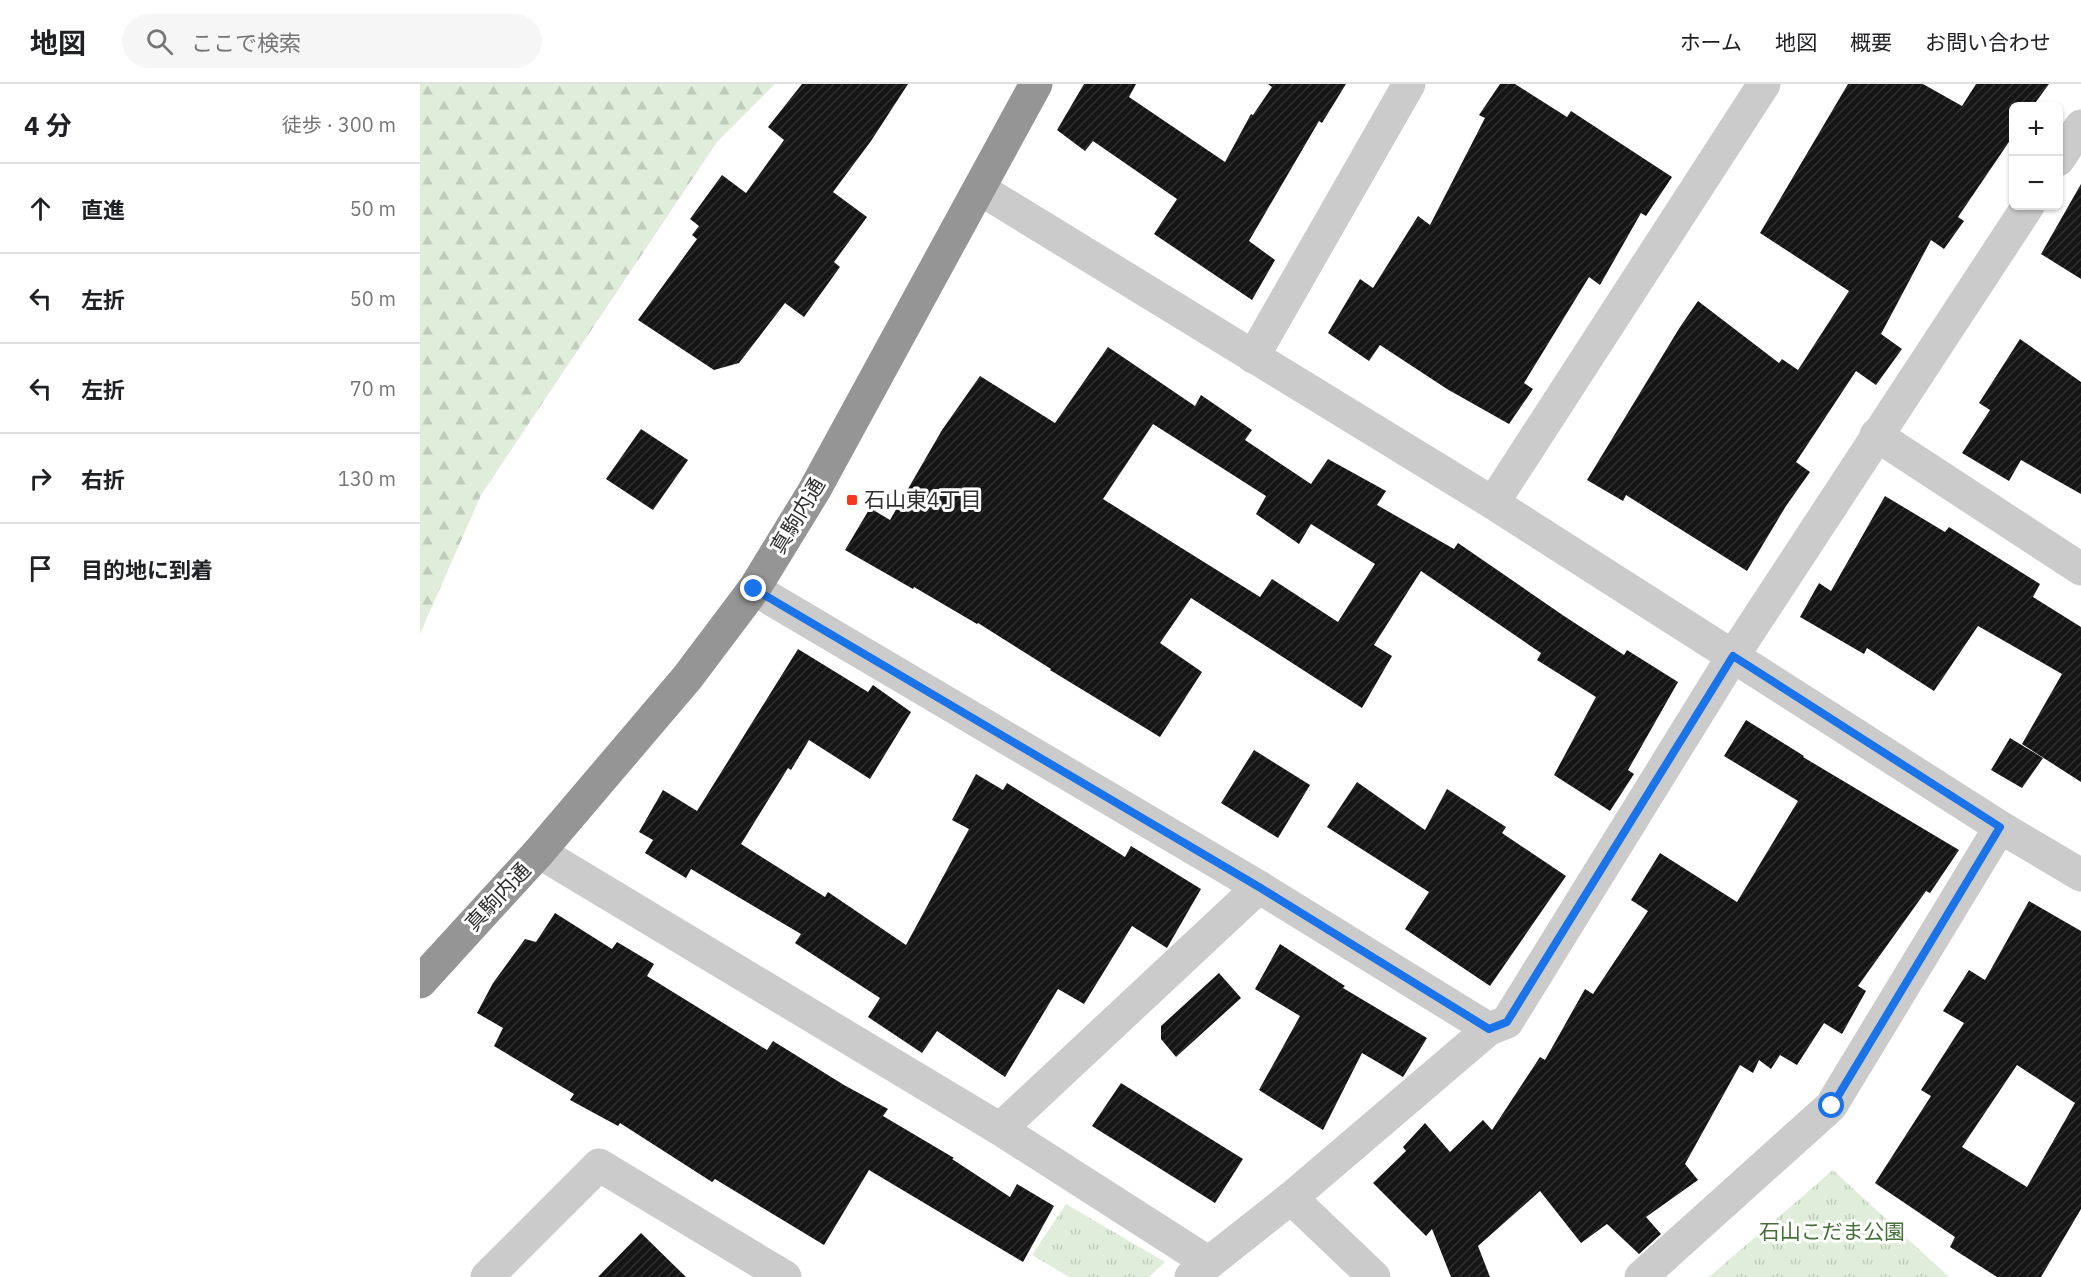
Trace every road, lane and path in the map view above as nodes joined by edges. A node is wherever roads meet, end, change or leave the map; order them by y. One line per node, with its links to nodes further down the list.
1 (1036, 84): 6 (highway, 真駒内通)
2 (1409, 84): 8 (street)
3 (1764, 84): 10 (street)
4 (2081, 126): 5 (street)
5 (2061, 156)
6 (980, 189): 8 (street); 12 (highway, 真駒内通)
7 (2025, 210): 9 (street)
8 (1253, 357): 10 (street)
9 (1876, 435): 11 (street); 13 (street)
10 (1492, 504): 13 (street)
11 (2081, 569)
12 (754, 589): 15 (highway, 真駒内通); 17 (street)
13 (1733, 656): 14 (street); 19 (street)
14 (2000, 827): 16 (street); 26 (street)
15 (539, 852): 18 (highway, 真駒内通); 20 (street)
16 (2081, 875)
17 (1259, 887): 19 (street); 20 (street)
18 (420, 982)
19 (1489, 1029): 21 (street)
20 (1000, 1130): 22 (street)
21 (1292, 1198): 22 (street); 25 (street)
22 (1200, 1270)
23 (487, 1277): 24 (street)
24 (785, 1277)
25 (1374, 1277)
26 (1641, 1277)

